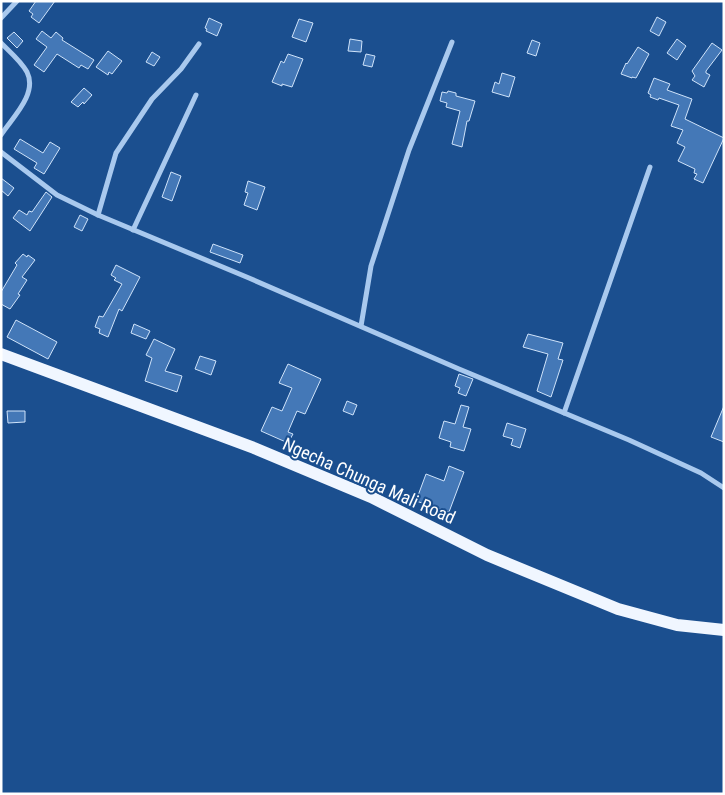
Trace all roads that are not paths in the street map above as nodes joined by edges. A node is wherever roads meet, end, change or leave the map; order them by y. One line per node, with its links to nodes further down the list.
1 (16, 1): 2 (street)
2 (1, 18)
3 (1, 42): 7 (street)
4 (452, 42): 12 (street)
5 (200, 44): 10 (street)
6 (196, 95): 11 (street)
7 (1, 135)
8 (1, 152): 10 (street)
9 (650, 167): 14 (street)
10 (98, 215): 11 (street)
11 (134, 230): 12 (street)
12 (361, 326): 14 (street)
13 (1, 354): 16 (main road, Ngecha Chunga Mali Road)
14 (564, 413): 15 (street)
15 (724, 488)
16 (724, 630)

